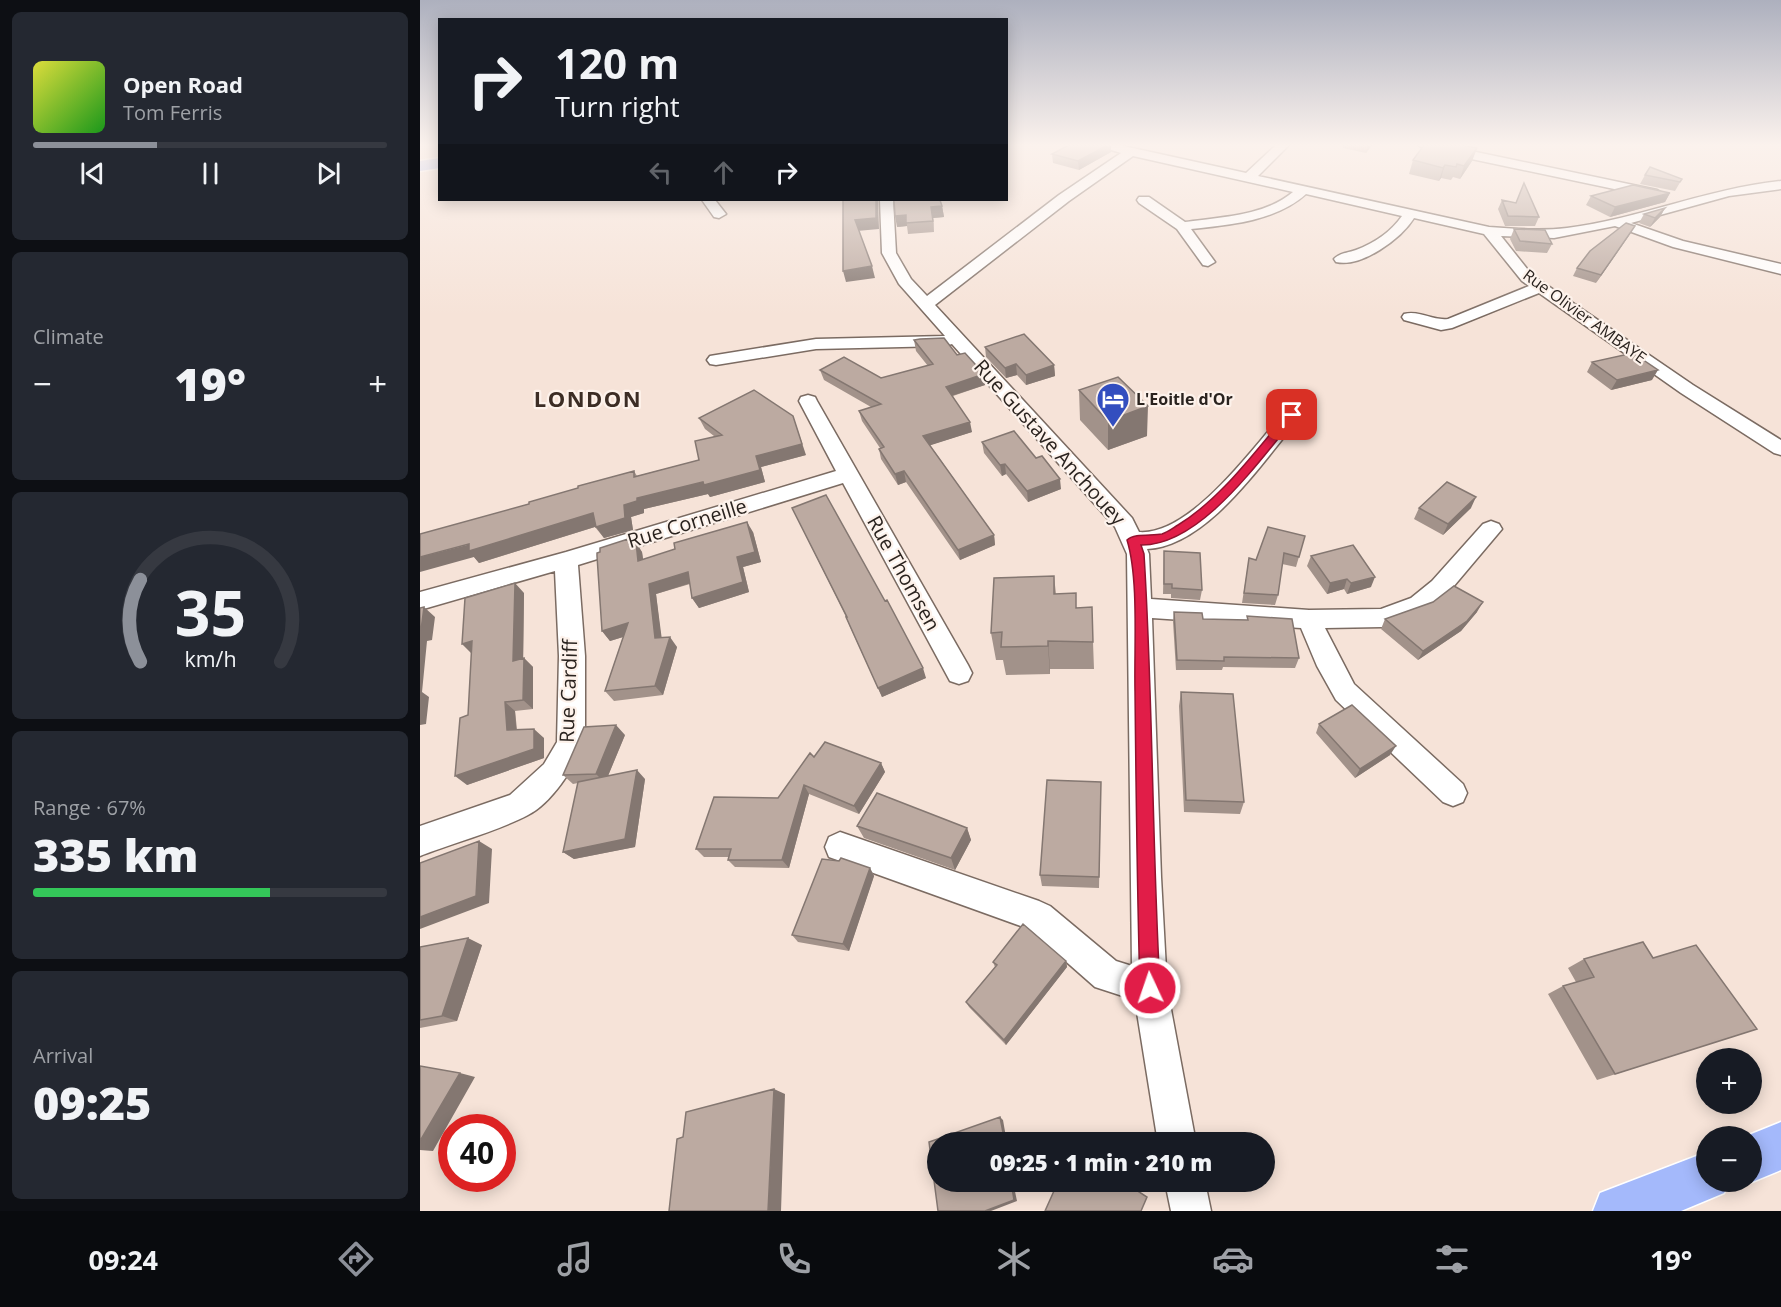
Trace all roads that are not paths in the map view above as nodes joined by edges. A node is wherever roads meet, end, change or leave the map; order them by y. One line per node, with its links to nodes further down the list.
1 (709, 202): 8 (street)
2 (886, 202): 17 (street, Rue Gustave Anchouey)
3 (1059, 202): 17 (street)
4 (1146, 202): 11 (street)
5 (1290, 202): 11 (street)
6 (1354, 202): 9 (street)
7 (1690, 202): 10 (street)
8 (719, 214)
9 (1410, 214): 12 (street); 13 (street)
10 (1616, 222): 12 (street); 15 (street)
11 (1182, 226): 14 (street)
12 (1489, 231): 16 (street, Rue Olivier AMBAYE)
13 (1341, 259)
14 (1208, 262)
15 (1781, 269)
16 (1540, 287): 18 (street); 23 (street, Rue Olivier AMBAYE)
17 (927, 304): 19 (street, Rue Gustave Anchouey)
18 (1410, 317)
19 (960, 340): 20 (street); 26 (street, Rue Gustave Anchouey)
20 (716, 360)
21 (808, 400): 24 (street, Rue Thomsen)
22 (1292, 415): 26 (street)
23 (1781, 449)
24 (849, 474): 27 (street, Rue Corneille); 31 (street, Rue Thomsen)
25 (1491, 530): 30 (street)
26 (1134, 540): 29 (street, Rue Gustave Anchouey)
27 (566, 560): 28 (street, Rue Corneille); 33 (street, Rue Cardiff)
28 (420, 601)
29 (1141, 609): 30 (street); 35 (street, Rue Gustave Anchouey)
30 (1309, 619): 32 (street)
31 (959, 673)
32 (1452, 793)
33 (420, 841)
34 (840, 847): 35 (street)
35 (1150, 988): 36 (street, Rue Gustave Anchouey)
36 (1175, 1132)
37 (1781, 1146): 38 (main road)
38 (1762, 1154)
39 (1696, 1180): 42 (main road)
40 (1187, 1192): 41 (street)
41 (1191, 1211)
42 (1618, 1211)

